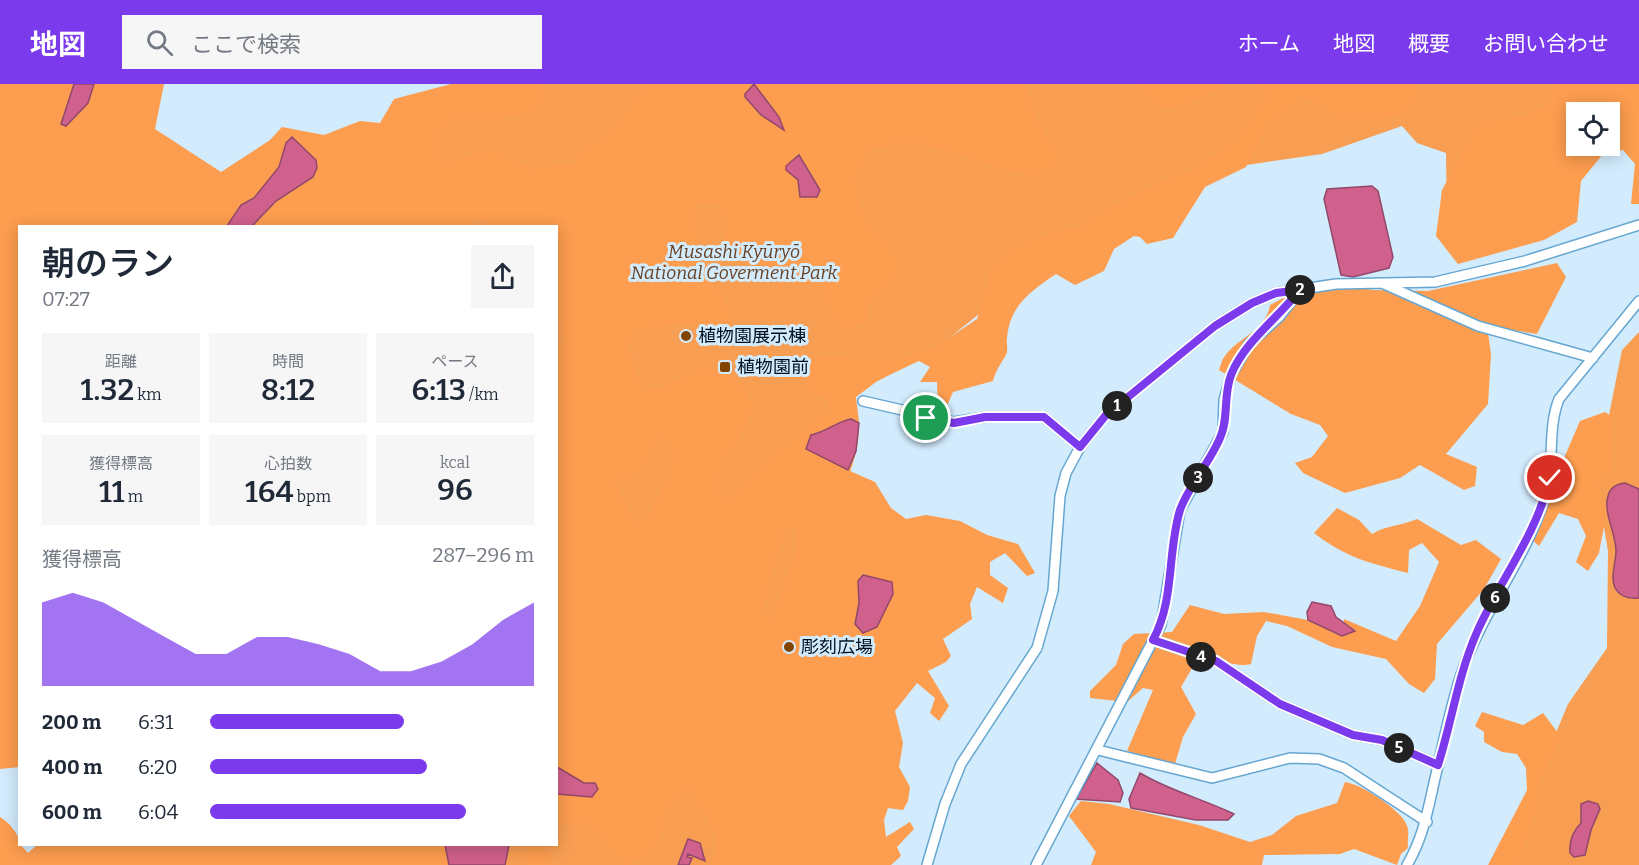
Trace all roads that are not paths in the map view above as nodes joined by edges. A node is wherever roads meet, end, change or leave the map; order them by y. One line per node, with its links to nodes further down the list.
1 (1639, 225): 2 (street)
2 (1380, 283): 3 (street); 5 (street)
3 (1300, 290): 7 (street); 8 (street)
4 (1639, 301): 5 (street)
5 (1593, 358): 10 (street)
6 (862, 401): 7 (street)
7 (1080, 447): 12 (street)
8 (1153, 640): 9 (street); 10 (street)
9 (1098, 750): 11 (street); 13 (street)
10 (1438, 765): 11 (street)
11 (1427, 822): 14 (street)
12 (927, 865)
13 (1036, 865)
14 (1407, 865)

